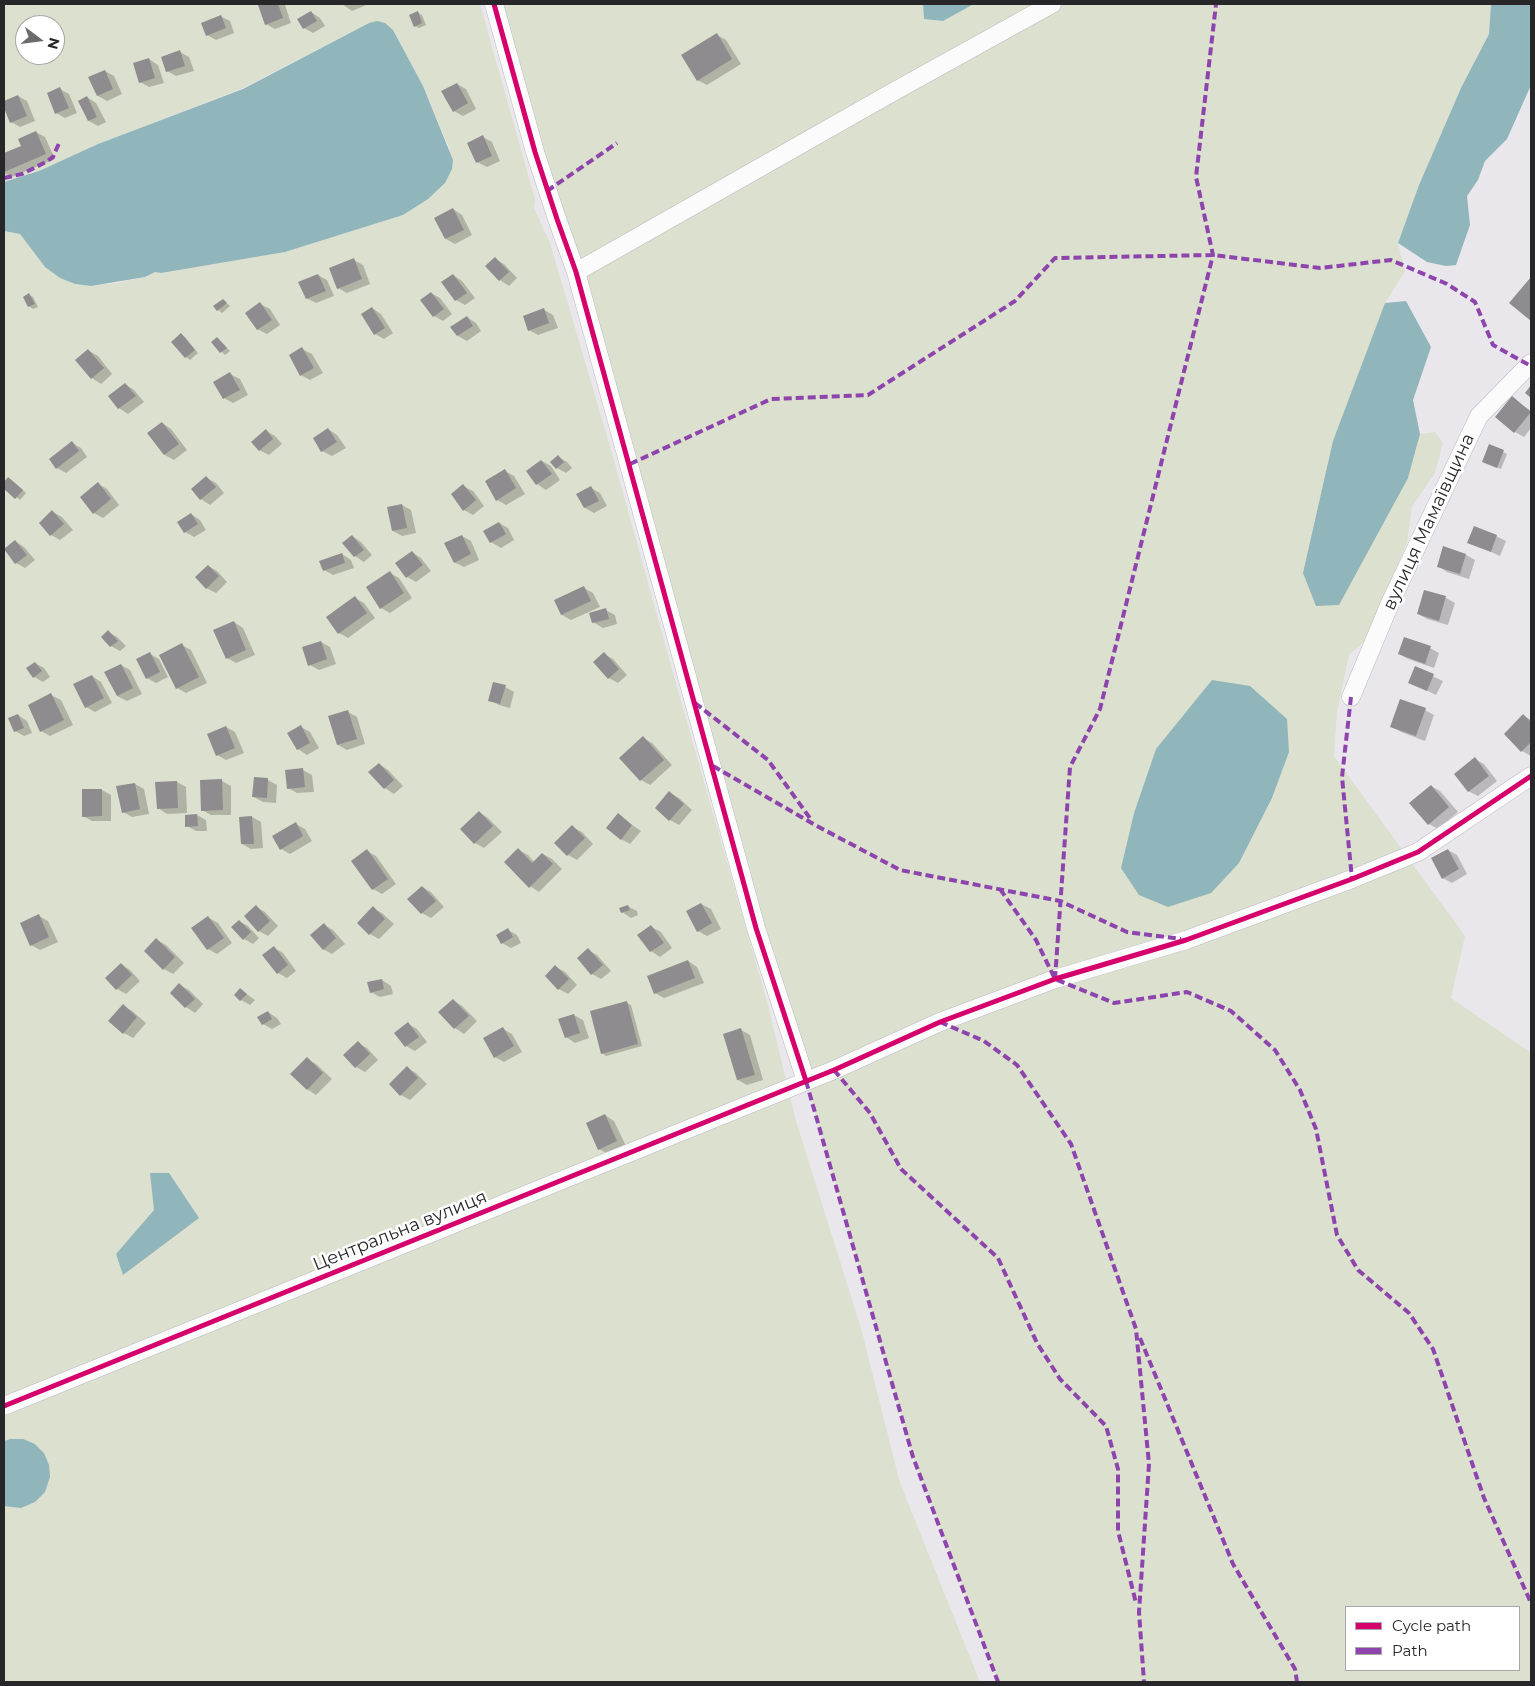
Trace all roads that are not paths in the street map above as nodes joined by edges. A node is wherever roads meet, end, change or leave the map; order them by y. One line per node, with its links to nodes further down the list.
1 (494, 4): 3 (street)
2 (1052, 4): 3 (street)
3 (576, 272): 7 (street)
4 (1531, 362): 5 (street, вулиця Мамаївщина)
5 (1351, 696)
6 (1531, 776): 7 (street, Центральна вулиця)
7 (806, 1081): 8 (street, Центральна вулиця)
8 (4, 1406)

